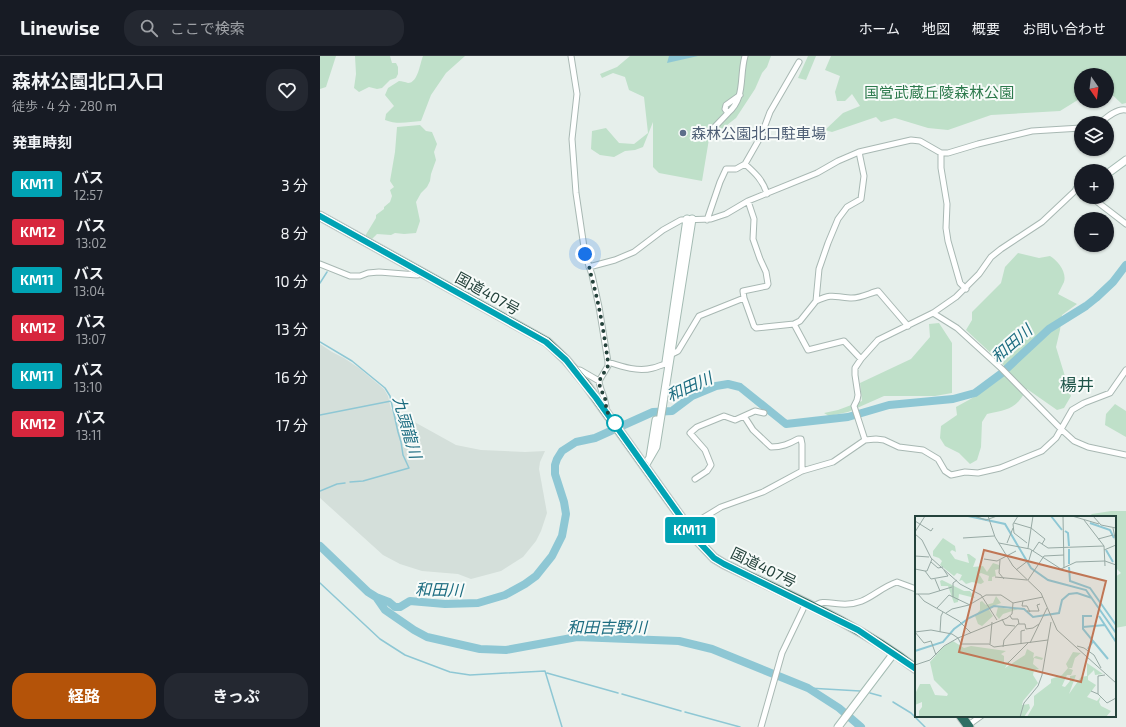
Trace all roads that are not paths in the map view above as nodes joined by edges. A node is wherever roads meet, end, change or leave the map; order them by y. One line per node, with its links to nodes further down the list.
1 (571, 56): 22 (street)
2 (745, 56): 7 (street)
3 (799, 62): 11 (street)
4 (1126, 110): 5 (street)
5 (1108, 116)
6 (1074, 129): 9 (street)
7 (706, 136)
8 (859, 152): 9 (street); 13 (street); 26 (street)
9 (941, 153): 24 (street)
10 (1126, 160): 12 (street)
11 (745, 164): 13 (street); 19 (street)
12 (1114, 169)
13 (767, 194): 15 (street)
14 (1074, 194): 24 (street)
15 (748, 201): 19 (street); 25 (street)
16 (1100, 204): 20 (street)
17 (320, 216): 23 (highway, 国道407号)
18 (690, 219): 19 (street); 22 (street); 30 (street); 33 (street)
19 (707, 220)
20 (1126, 224)
21 (320, 264): 23 (street)
22 (589, 267): 32 (street)
23 (423, 273): 34 (highway, 国道407号)
24 (966, 289): 27 (street)
25 (744, 298): 28 (street); 30 (street)
26 (816, 301): 28 (street); 29 (street)
27 (933, 313): 29 (street); 40 (street)
28 (794, 324): 31 (street)
29 (908, 326): 31 (street)
30 (672, 354): 33 (street)
31 (861, 359): 41 (street)
32 (608, 362): 33 (street); 36 (street)
33 (668, 364): 43 (street)
34 (574, 370): 36 (street); 37 (highway, 国道407号)
35 (1126, 370): 40 (street)
36 (599, 381): 37 (street)
37 (606, 410): 43 (highway, 国道407号)
38 (764, 413): 39 (street)
39 (744, 416): 44 (street); 45 (street)
40 (1062, 430): 41 (street); 42 (street)
41 (865, 440): 44 (street)
42 (1126, 456)
43 (647, 462): 46 (highway, 国道407号)
44 (802, 471): 46 (street)
45 (695, 479)
46 (688, 527): 48 (highway, 国道407号)
47 (915, 589): 48 (street)
48 (810, 605): 49 (highway, 国道407号); 54 (street)
49 (894, 653): 50 (highway, 国道407号); 53 (street)
50 (915, 668)
51 (962, 717): 55 (highway)
52 (980, 717): 55 (street)
53 (840, 725)
54 (761, 727)
55 (968, 727)

